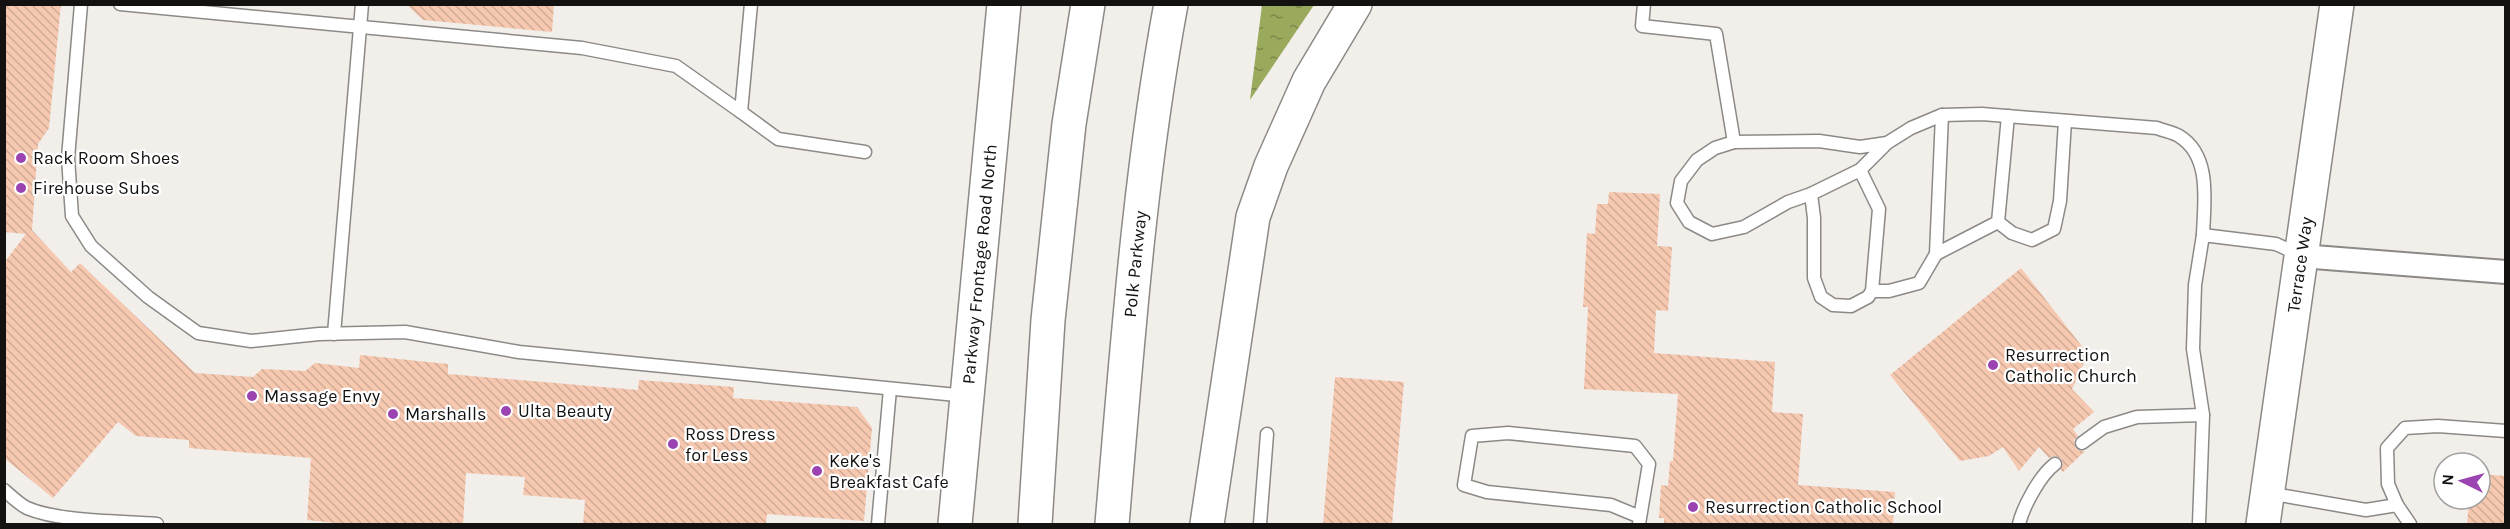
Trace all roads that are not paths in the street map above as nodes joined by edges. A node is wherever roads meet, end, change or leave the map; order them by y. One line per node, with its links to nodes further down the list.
1 (81, 4): 27 (lane)
2 (120, 4): 11 (lane)
3 (362, 4): 11 (lane)
4 (751, 4): 12 (lane)
5 (1004, 4): 29 (main road, Parkway Frontage Road North)
6 (1088, 4): 42 (main road)
7 (1171, 4): 43 (main road, Polk Parkway)
8 (1355, 4): 44 (main road)
9 (1644, 4): 16 (lane)
10 (2337, 4): 24 (main road, Terrace Way)
11 (361, 27): 12 (lane); 27 (lane)
12 (741, 112): 18 (lane)
13 (1942, 115): 14 (lane); 17 (lane); 23 (lane)
14 (2008, 116): 15 (lane); 21 (lane)
15 (2066, 121): 21 (lane); 22 (lane)
16 (1734, 142): 17 (lane); 20 (lane)
17 (1887, 143): 19 (lane)
18 (865, 152)
19 (1860, 170): 20 (lane); 26 (lane)
20 (1811, 194): 26 (lane)
21 (1998, 222): 23 (lane)
22 (2203, 236): 24 (lane); 30 (lane)
23 (1936, 254): 26 (lane)
24 (2301, 256): 25 (street); 37 (main road, Terrace Way)
25 (2505, 272)
26 (1872, 291)
27 (334, 334): 28 (lane)
28 (891, 389): 29 (lane); 40 (lane)
29 (967, 396): 41 (main road, Parkway Frontage Road North)
30 (2203, 415): 33 (lane); 47 (lane)
31 (2505, 431): 36 (lane)
32 (1267, 434): 45 (lane)
33 (2082, 443)
34 (2055, 464): 46 (lane)
35 (4, 490): 39 (lane)
36 (2397, 505): 37 (lane); 48 (lane)
37 (2265, 509)
38 (1639, 521): 38 (lane)
39 (158, 525)
40 (878, 525)
41 (955, 525)
42 (1035, 525)
43 (1112, 525)
44 (1206, 525)
45 (1260, 525)
46 (2019, 525)
47 (2199, 525)
48 (2410, 525)

